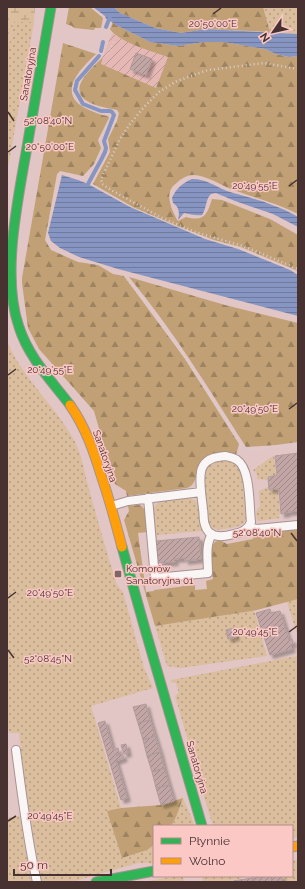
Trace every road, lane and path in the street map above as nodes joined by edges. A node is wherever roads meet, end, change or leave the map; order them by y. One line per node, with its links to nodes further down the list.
1 (51, 7): 12 (street, Sanatoryjna)
2 (114, 40): 3 (path)
3 (84, 46)
4 (298, 69): 5 (path)
5 (298, 269)
6 (126, 276): 8 (path)
7 (298, 445): 8 (path)
8 (242, 451): 9 (path)
9 (243, 457)
10 (201, 492): 11 (lane); 14 (lane); 15 (lane)
11 (148, 498): 12 (lane); 15 (lane)
12 (110, 506): 17 (street, Sanatoryjna)
13 (298, 525): 14 (lane)
14 (250, 526): 15 (lane)
15 (212, 534)
16 (16, 750): 19 (lane)
17 (202, 825)
18 (153, 871): 20 (street)
19 (37, 882)
20 (96, 882)

